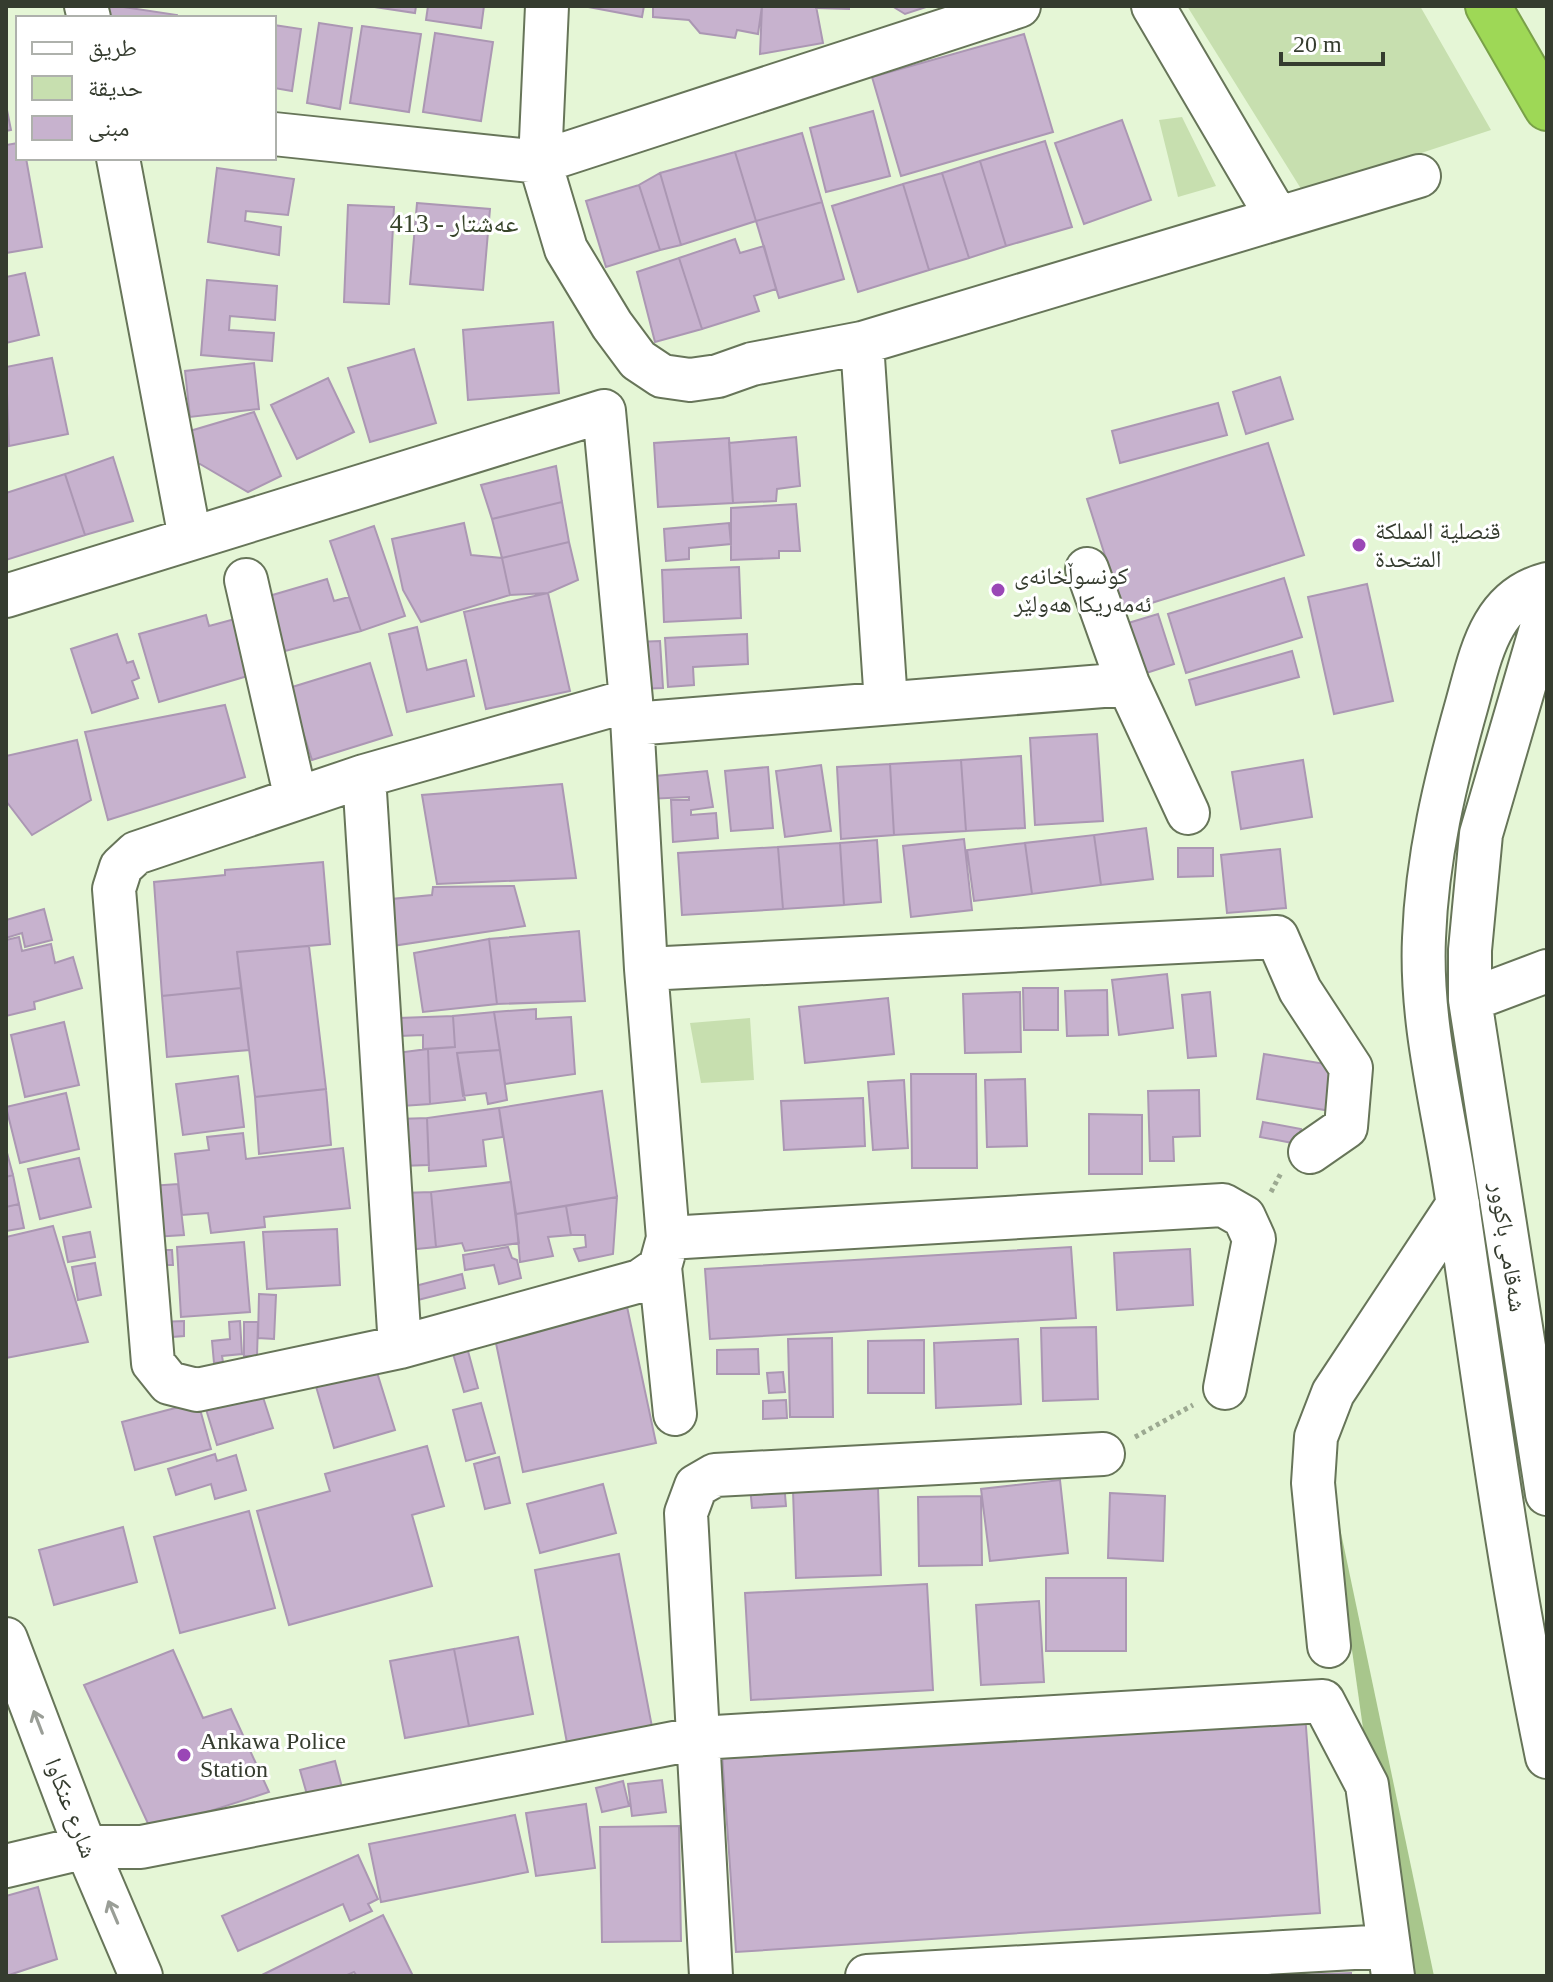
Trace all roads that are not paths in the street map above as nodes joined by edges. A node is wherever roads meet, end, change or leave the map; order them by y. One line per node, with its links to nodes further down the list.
1 (547, 6): 8 (street)
2 (1019, 6): 8 (street)
3 (1153, 6): 10 (street)
4 (1488, 6): 5 (highway)
5 (1547, 108)
6 (276, 134): 8 (street)
7 (118, 160): 12 (street)
8 (540, 162): 11 (street)
9 (1419, 176): 10 (street)
10 (1277, 217): 11 (street)
11 (862, 343): 21 (street)
12 (190, 538): 16 (street); 22 (street)
13 (1087, 569): 19 (street)
14 (246, 580): 24 (street)
15 (1547, 584): 30 (street)
16 (6, 596)
17 (1547, 608): 20 (street)
18 (1547, 643): 20 (street)
19 (1128, 684): 21 (street); 25 (street)
20 (1521, 690): 28 (street, شەقامی باکوور)
21 (886, 703): 22 (street)
22 (632, 712): 23 (street); 26 (street)
23 (364, 776): 24 (street); 32 (street)
24 (296, 799): 32 (street)
25 (1188, 813)
26 (646, 969): 29 (street); 31 (street)
27 (1547, 971): 28 (street)
28 (1470, 1000): 36 (street, شەقامی باکوور)
29 (1310, 1152)
30 (1458, 1204): 38 (street); 40 (street)
31 (664, 1252): 32 (street); 33 (street); 34 (street)
32 (400, 1347)
33 (1225, 1388)
34 (675, 1414)
35 (1103, 1454): 39 (street)
36 (1547, 1492)
37 (6, 1639): 41 (street, شارع عنكاوا, one-way to 37)
38 (1329, 1646)
39 (699, 1738): 41 (street); 43 (street); 45 (street)
40 (1547, 1757)
41 (86, 1847): 42 (street); 44 (street, شارع عنكاوا, one-way to 41)
42 (6, 1866)
43 (1391, 1961): 46 (street)
44 (141, 1976)
45 (711, 1976)
46 (867, 1976)

